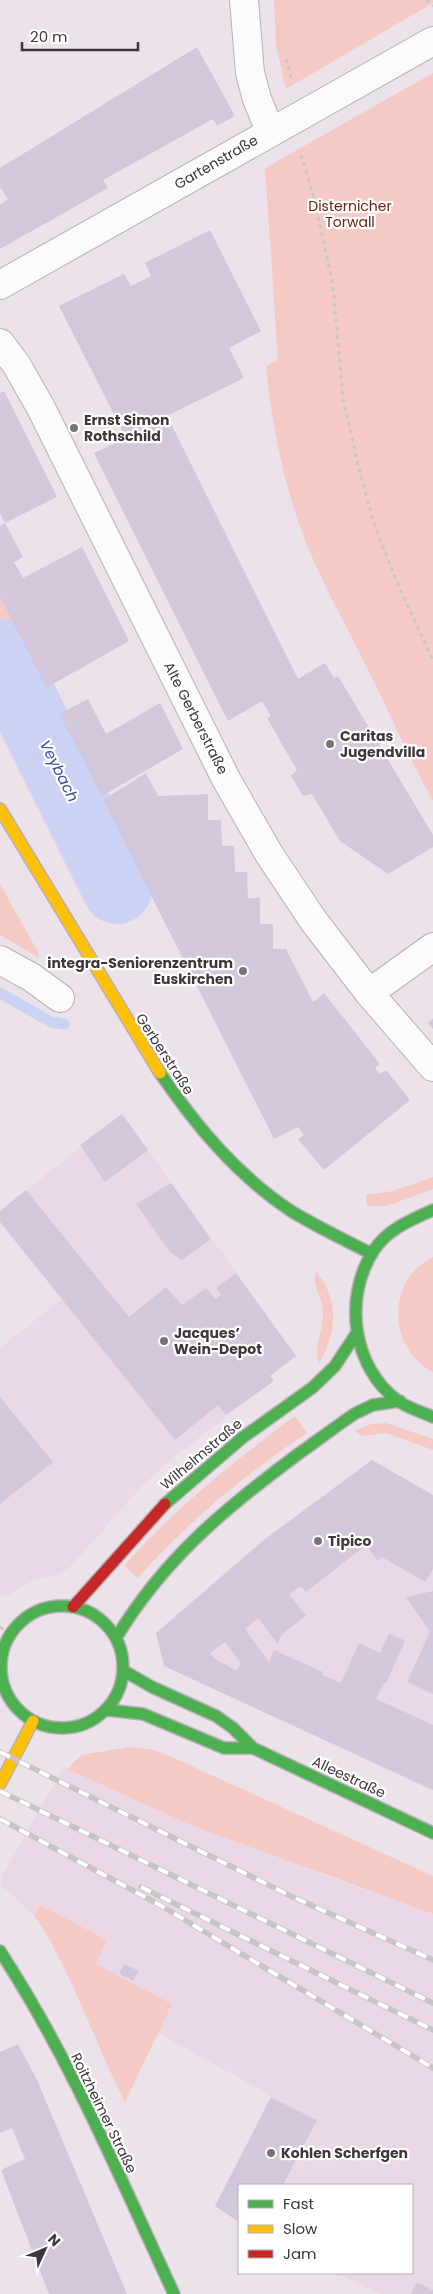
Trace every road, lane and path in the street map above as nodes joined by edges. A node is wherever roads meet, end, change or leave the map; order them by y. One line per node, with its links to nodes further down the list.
1 (244, 0): 6 (street)
2 (426, 0): 3 (path)
3 (431, 4)
4 (433, 41): 5 (street, Gartenstraße)
5 (299, 115): 6 (street, Gartenstraße); 9 (path)
6 (270, 131): 7 (street, Gartenstraße)
7 (0, 285)
8 (0, 343): 13 (street, Alte Gerberstraße)
9 (433, 661)
10 (0, 809): 17 (street, Gerberstraße)
11 (433, 947): 13 (street)
12 (0, 960): 14 (street)
13 (369, 994): 15 (street, Alte Gerberstraße)
14 (60, 998)
15 (433, 1067)
16 (433, 1210): 17 (street)
17 (372, 1254): 18 (street)
18 (356, 1334): 19 (street); 21 (street, Wilhelmstraße)
19 (400, 1402): 20 (street); 24 (street)
20 (433, 1416)
21 (73, 1607): 23 (street); 24 (street)
22 (0, 1627): 23 (path)
23 (11, 1634): 27 (street)
24 (116, 1638): 25 (street)
25 (124, 1671): 26 (street); 28 (street, Alleestraße)
26 (106, 1710): 27 (street); 28 (street, Alleestraße)
27 (33, 1721): 29 (street)
28 (253, 1748): 30 (street, Alleestraße)
29 (0, 1784)
30 (433, 1833)
31 (0, 1950): 33 (street, Roitzheimer Straße)
32 (2, 1980): 33 (street)
33 (25, 1989): 34 (street, Roitzheimer Straße)
34 (174, 2294)

